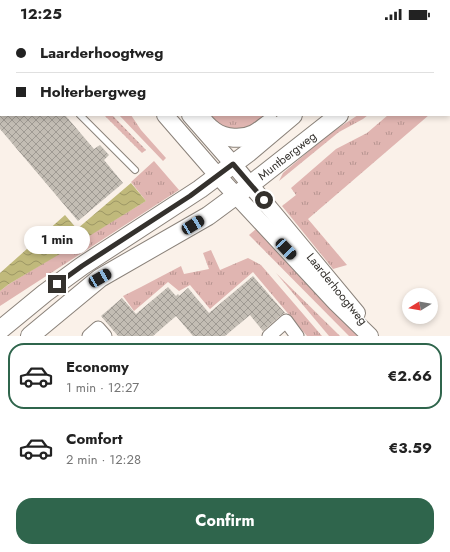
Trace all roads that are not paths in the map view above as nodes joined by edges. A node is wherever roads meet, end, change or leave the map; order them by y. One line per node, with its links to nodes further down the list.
1 (81, 116): 8 (lane)
2 (166, 116): 9 (street, Laarderhoogtweg)
3 (191, 116): 7 (street, Laarderhoogtweg)
4 (199, 116): 6 (main road)
5 (337, 116): 10 (main road, Muntbergweg)
6 (289, 118): 7 (main road)
7 (233, 164): 9 (main road); 10 (street, Laarderhoogtweg)
8 (135, 170)
9 (217, 175): 11 (street, Laarderhoogtweg); 12 (main road)
10 (250, 185): 11 (main road, Muntbergweg); 19 (street, Laarderhoogtweg)
11 (235, 195): 13 (main road, Muntbergweg); 18 (street, Laarderhoogtweg)
12 (0, 330)
13 (30, 336)
14 (89, 336): 15 (street)
15 (105, 336)
16 (269, 336): 17 (street)
17 (297, 336)
18 (370, 336)
19 (375, 336)

